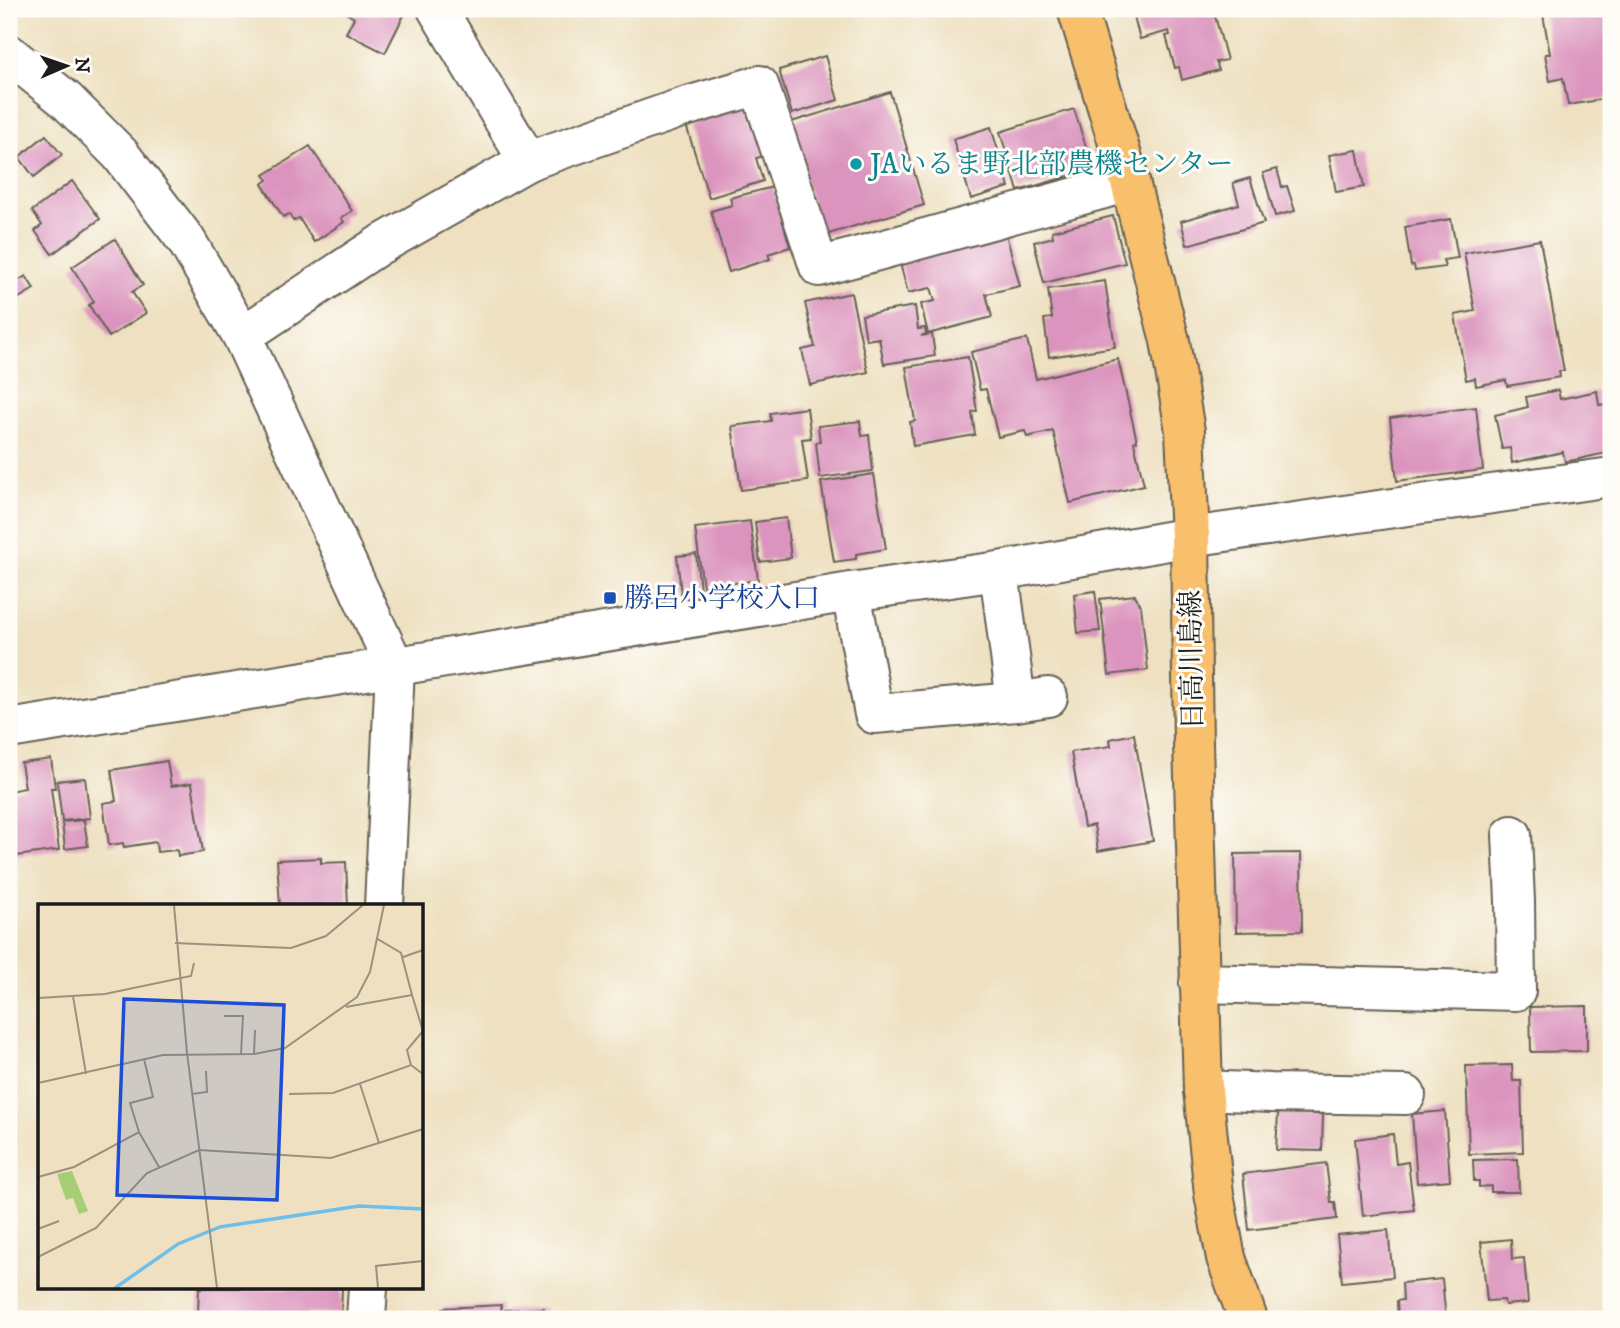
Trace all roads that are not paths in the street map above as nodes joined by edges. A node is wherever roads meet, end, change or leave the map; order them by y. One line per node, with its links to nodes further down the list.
1 (437, 9): 4 (street)
2 (1077, 9): 5 (main road, 日高川島線)
3 (9, 54): 6 (street)
4 (528, 161): 5 (street); 6 (street)
5 (1130, 182): 8 (main road, 日高川島線)
6 (242, 336): 11 (street)
7 (1611, 477): 8 (street)
8 (1190, 537): 9 (street); 15 (main road, 日高川島線)
9 (999, 570): 10 (street); 10 (street)
10 (851, 592): 11 (street)
11 (394, 667): 12 (street); 14 (street)
12 (9, 730)
13 (1512, 835): 15 (street)
14 (384, 904)
15 (1199, 983): 16 (main road, 日高川島線)
16 (1203, 1090): 17 (street); 20 (main road, 日高川島線)
17 (1406, 1096)
18 (368, 1290): 19 (street)
19 (366, 1319)
20 (1248, 1319)

